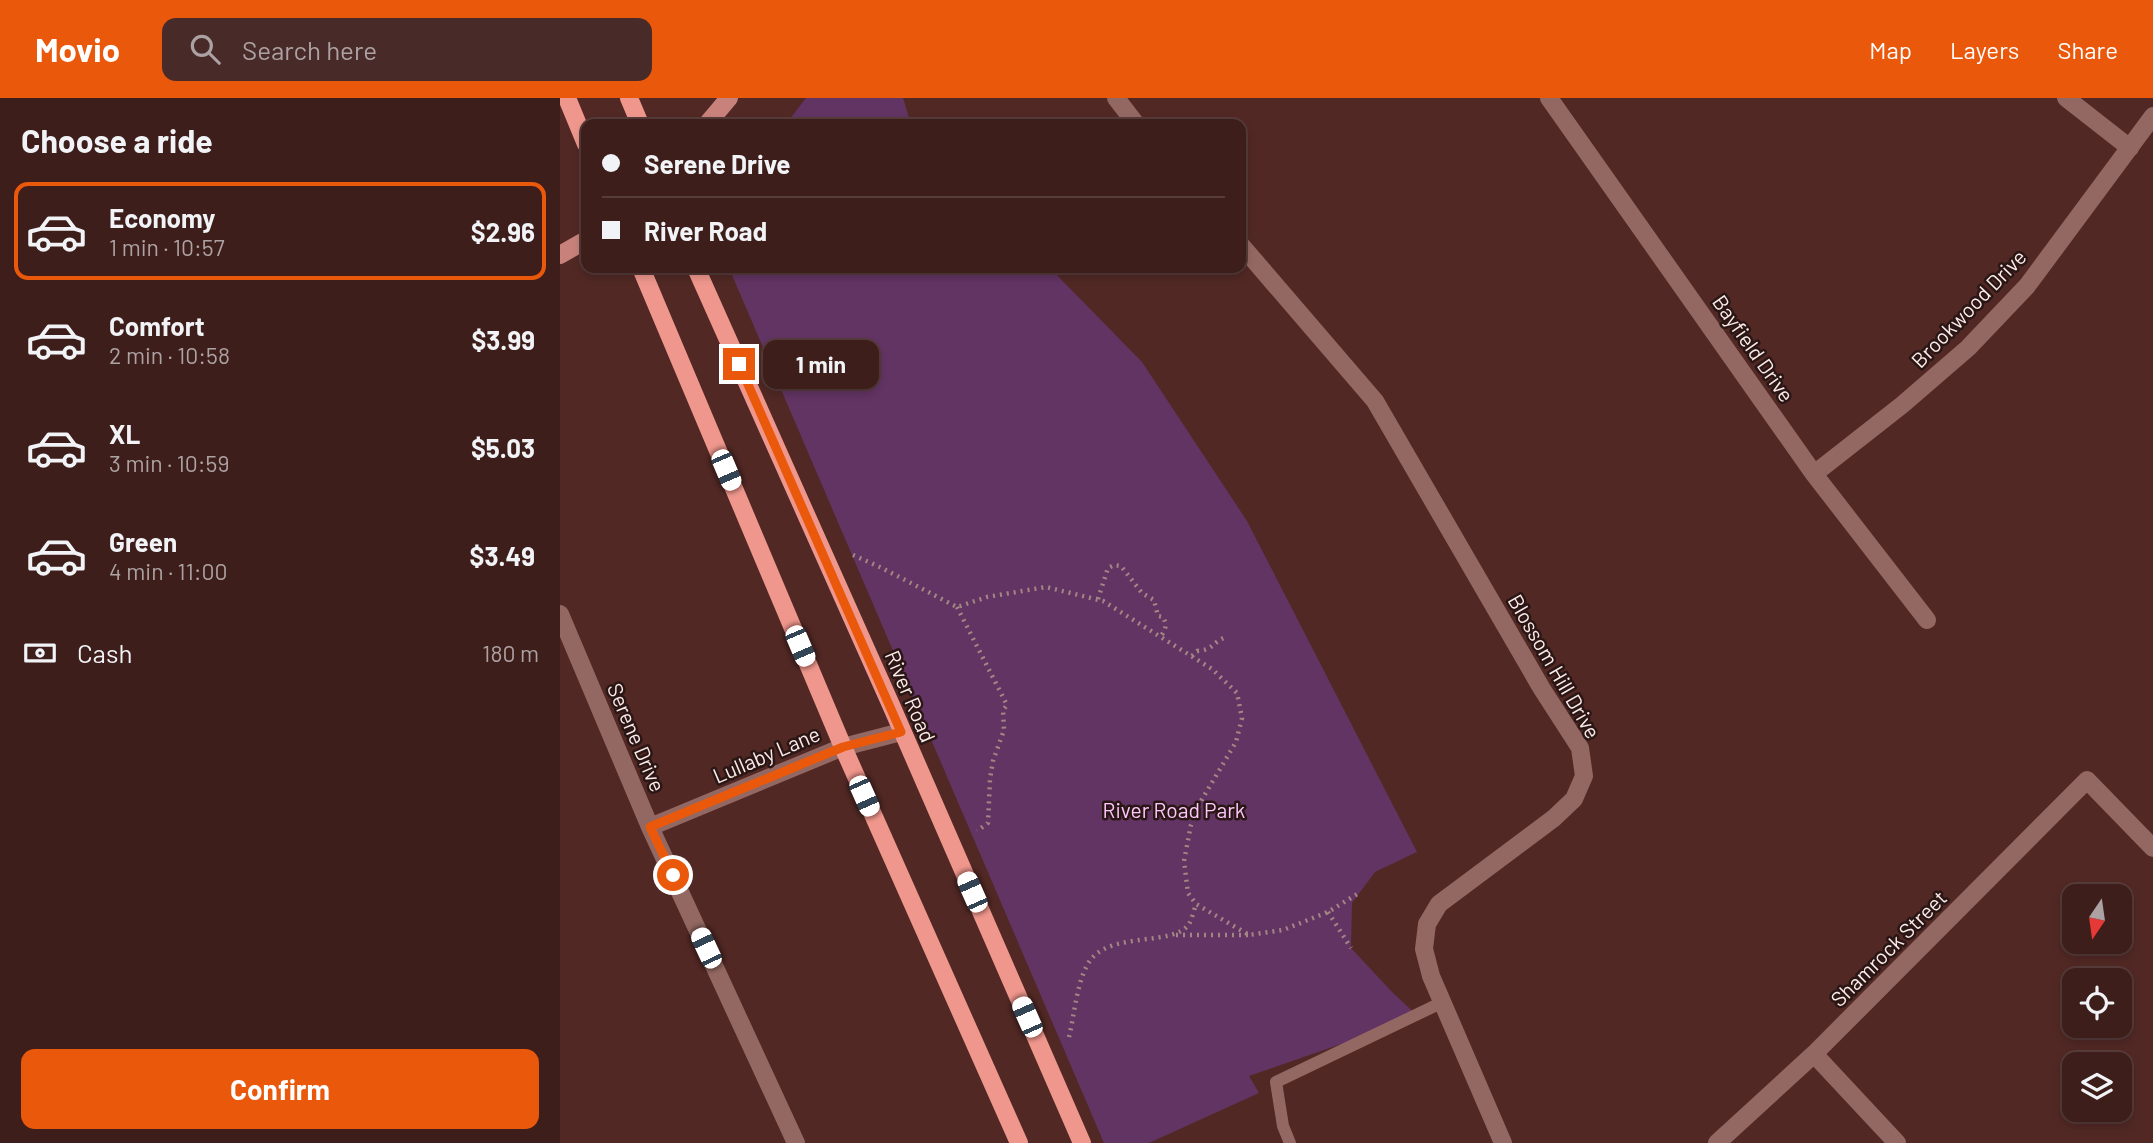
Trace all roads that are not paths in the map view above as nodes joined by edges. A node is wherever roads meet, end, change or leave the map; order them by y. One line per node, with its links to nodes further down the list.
1 (567, 98): 11 (main road)
2 (629, 98): 8 (main road)
3 (729, 98): 9 (main road)
4 (1116, 98): 10 (street)
5 (1549, 98): 18 (street, Bayfield Drive)
6 (2066, 98): 12 (street)
7 (2153, 116): 12 (street, Brookwood Drive)
8 (638, 119)
9 (711, 119)
10 (1132, 119)
11 (581, 132)
12 (2130, 148): 18 (street, Brookwood Drive)
13 (581, 243): 15 (main road)
14 (1246, 252): 25 (street, Blossom Hill Drive)
15 (560, 255)
16 (644, 273): 22 (main road)
17 (698, 273): 21 (main road, River Road)
18 (1814, 474): 20 (street, Bayfield Drive)
19 (560, 614): 23 (street, Serene Drive)
20 (1927, 621)
21 (901, 732): 22 (street, Lullaby Lane); 29 (main road, River Road)
22 (843, 747): 23 (street, Lullaby Lane); 28 (main road)
23 (650, 827): 27 (street, Serene Drive)
24 (2153, 848): 26 (street, Shamrock Street)
25 (1443, 1002): 30 (lane); 31 (street, Blossom Hill Drive)
26 (1814, 1054): 32 (street, Shamrock Street); 33 (street)
27 (796, 1143)
28 (1019, 1143)
29 (1082, 1143)
30 (1290, 1143)
31 (1503, 1143)
32 (1717, 1143)
33 (1897, 1143)

